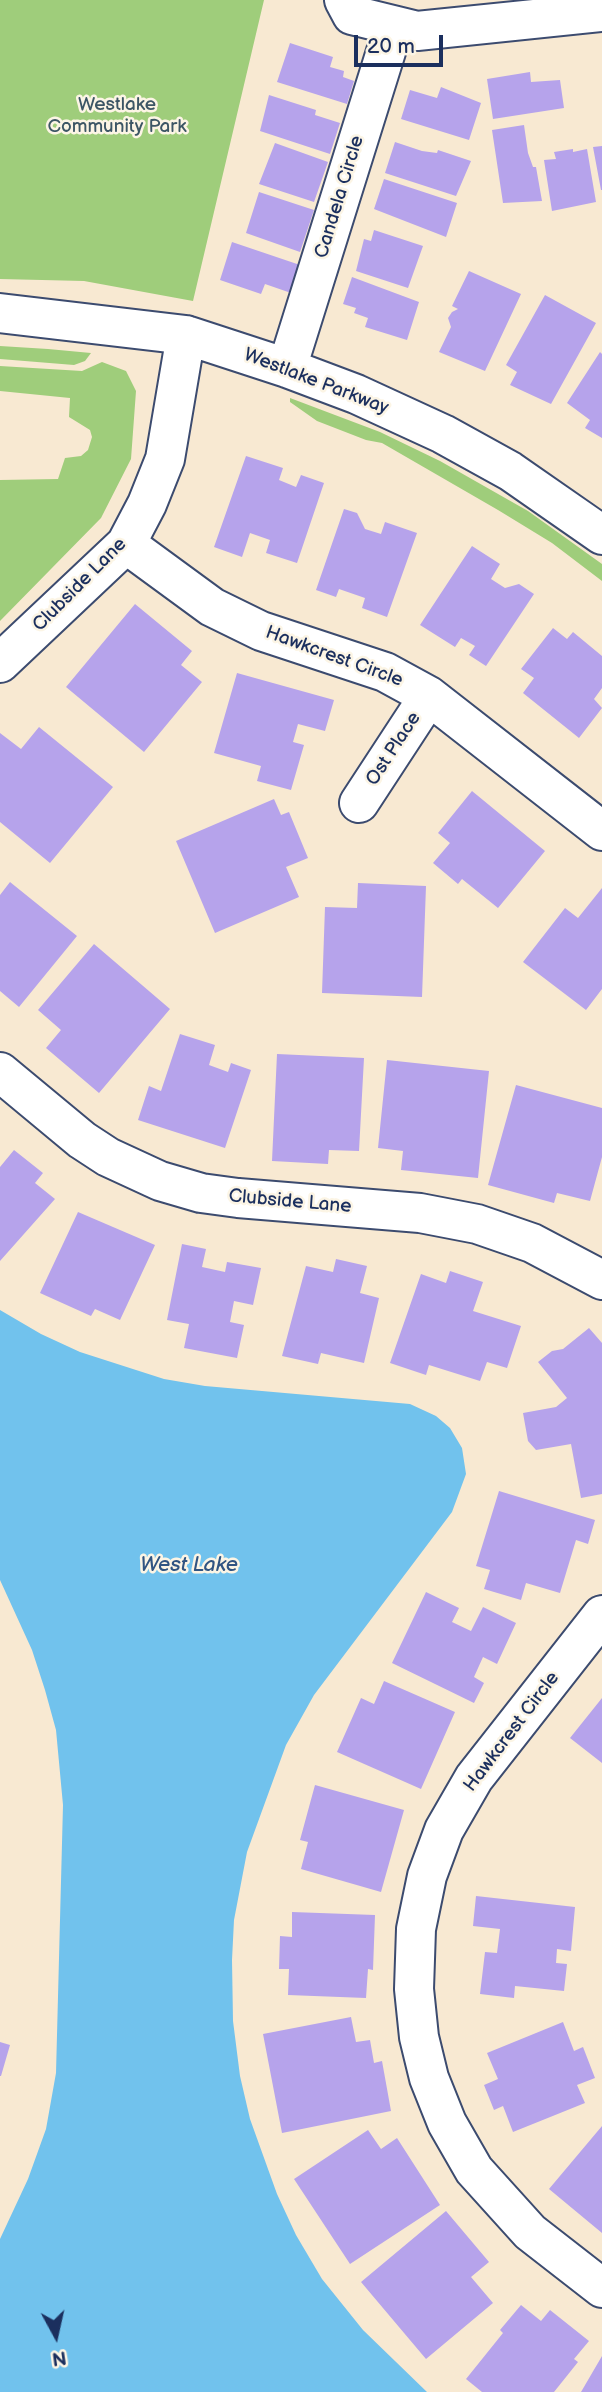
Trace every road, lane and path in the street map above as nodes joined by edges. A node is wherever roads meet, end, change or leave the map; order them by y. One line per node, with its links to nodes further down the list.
1 (344, 0): 3 (street)
2 (602, 12): 3 (street)
3 (394, 26): 6 (street, Candela Circle)
4 (0, 313): 5 (street, Westlake Parkway)
5 (186, 335): 6 (street, Westlake Parkway); 8 (street, Clubside Lane)
6 (287, 368): 7 (street, Westlake Parkway)
7 (602, 535)
8 (126, 544): 9 (street, Clubside Lane); 10 (street, Hawkcrest Circle)
9 (0, 663)
10 (429, 696): 11 (street, Ost Place); 12 (street, Hawkcrest Circle)
11 (359, 803)
12 (602, 831)
13 (0, 1072): 14 (street, Clubside Lane)
14 (602, 1280)
15 (602, 1615): 16 (street, Hawkcrest Circle)
16 (602, 2288)

